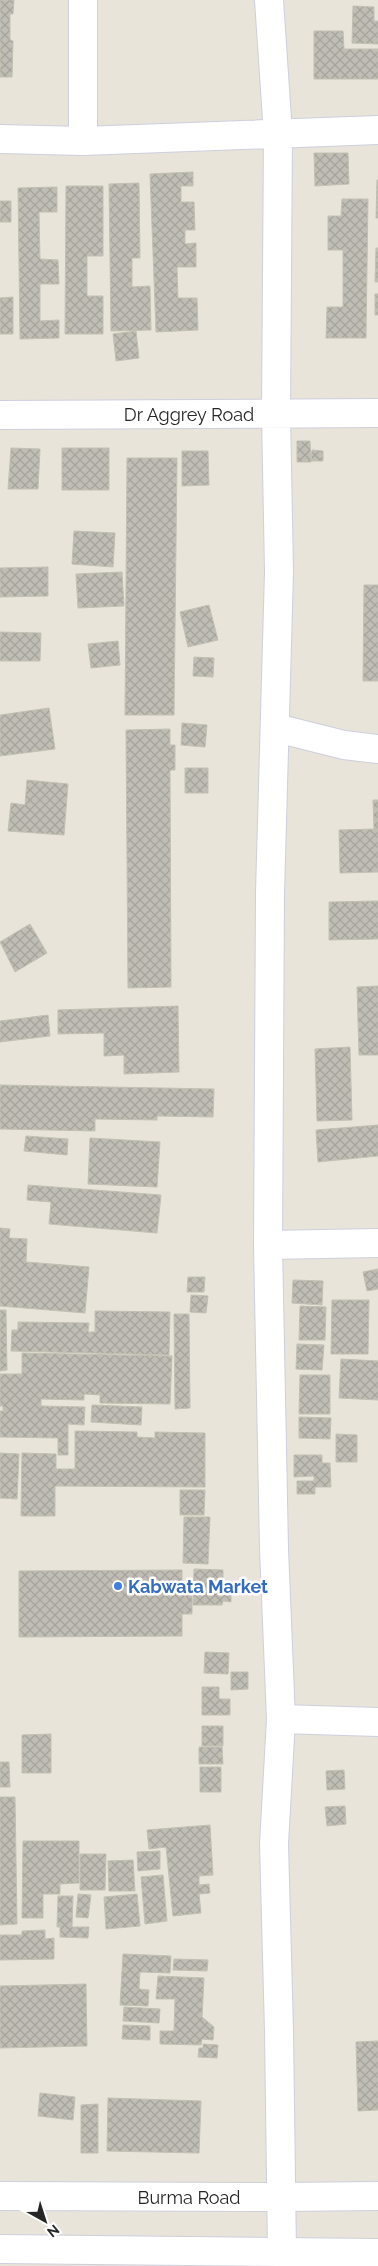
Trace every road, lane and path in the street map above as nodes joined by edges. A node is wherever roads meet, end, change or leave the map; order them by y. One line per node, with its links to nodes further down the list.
1 (83, 0): 6 (street)
2 (269, 0): 4 (street)
3 (378, 130): 4 (street)
4 (278, 134): 6 (street); 8 (street)
5 (0, 139): 6 (street)
6 (83, 141)
7 (378, 413): 8 (street, Dr Aggrey Road)
8 (276, 414): 9 (street, Dr Aggrey Road); 10 (street)
9 (0, 415)
10 (276, 728): 11 (street); 13 (street)
11 (378, 749)
12 (378, 1243): 13 (street)
13 (268, 1245): 14 (street)
14 (281, 1719): 15 (street); 18 (street)
15 (378, 1722)
16 (0, 2196): 18 (street, Burma Road)
17 (378, 2196): 18 (street, Burma Road)
18 (281, 2197): 20 (street)
19 (0, 2249): 20 (street)
20 (282, 2253): 21 (street)
21 (378, 2253)

